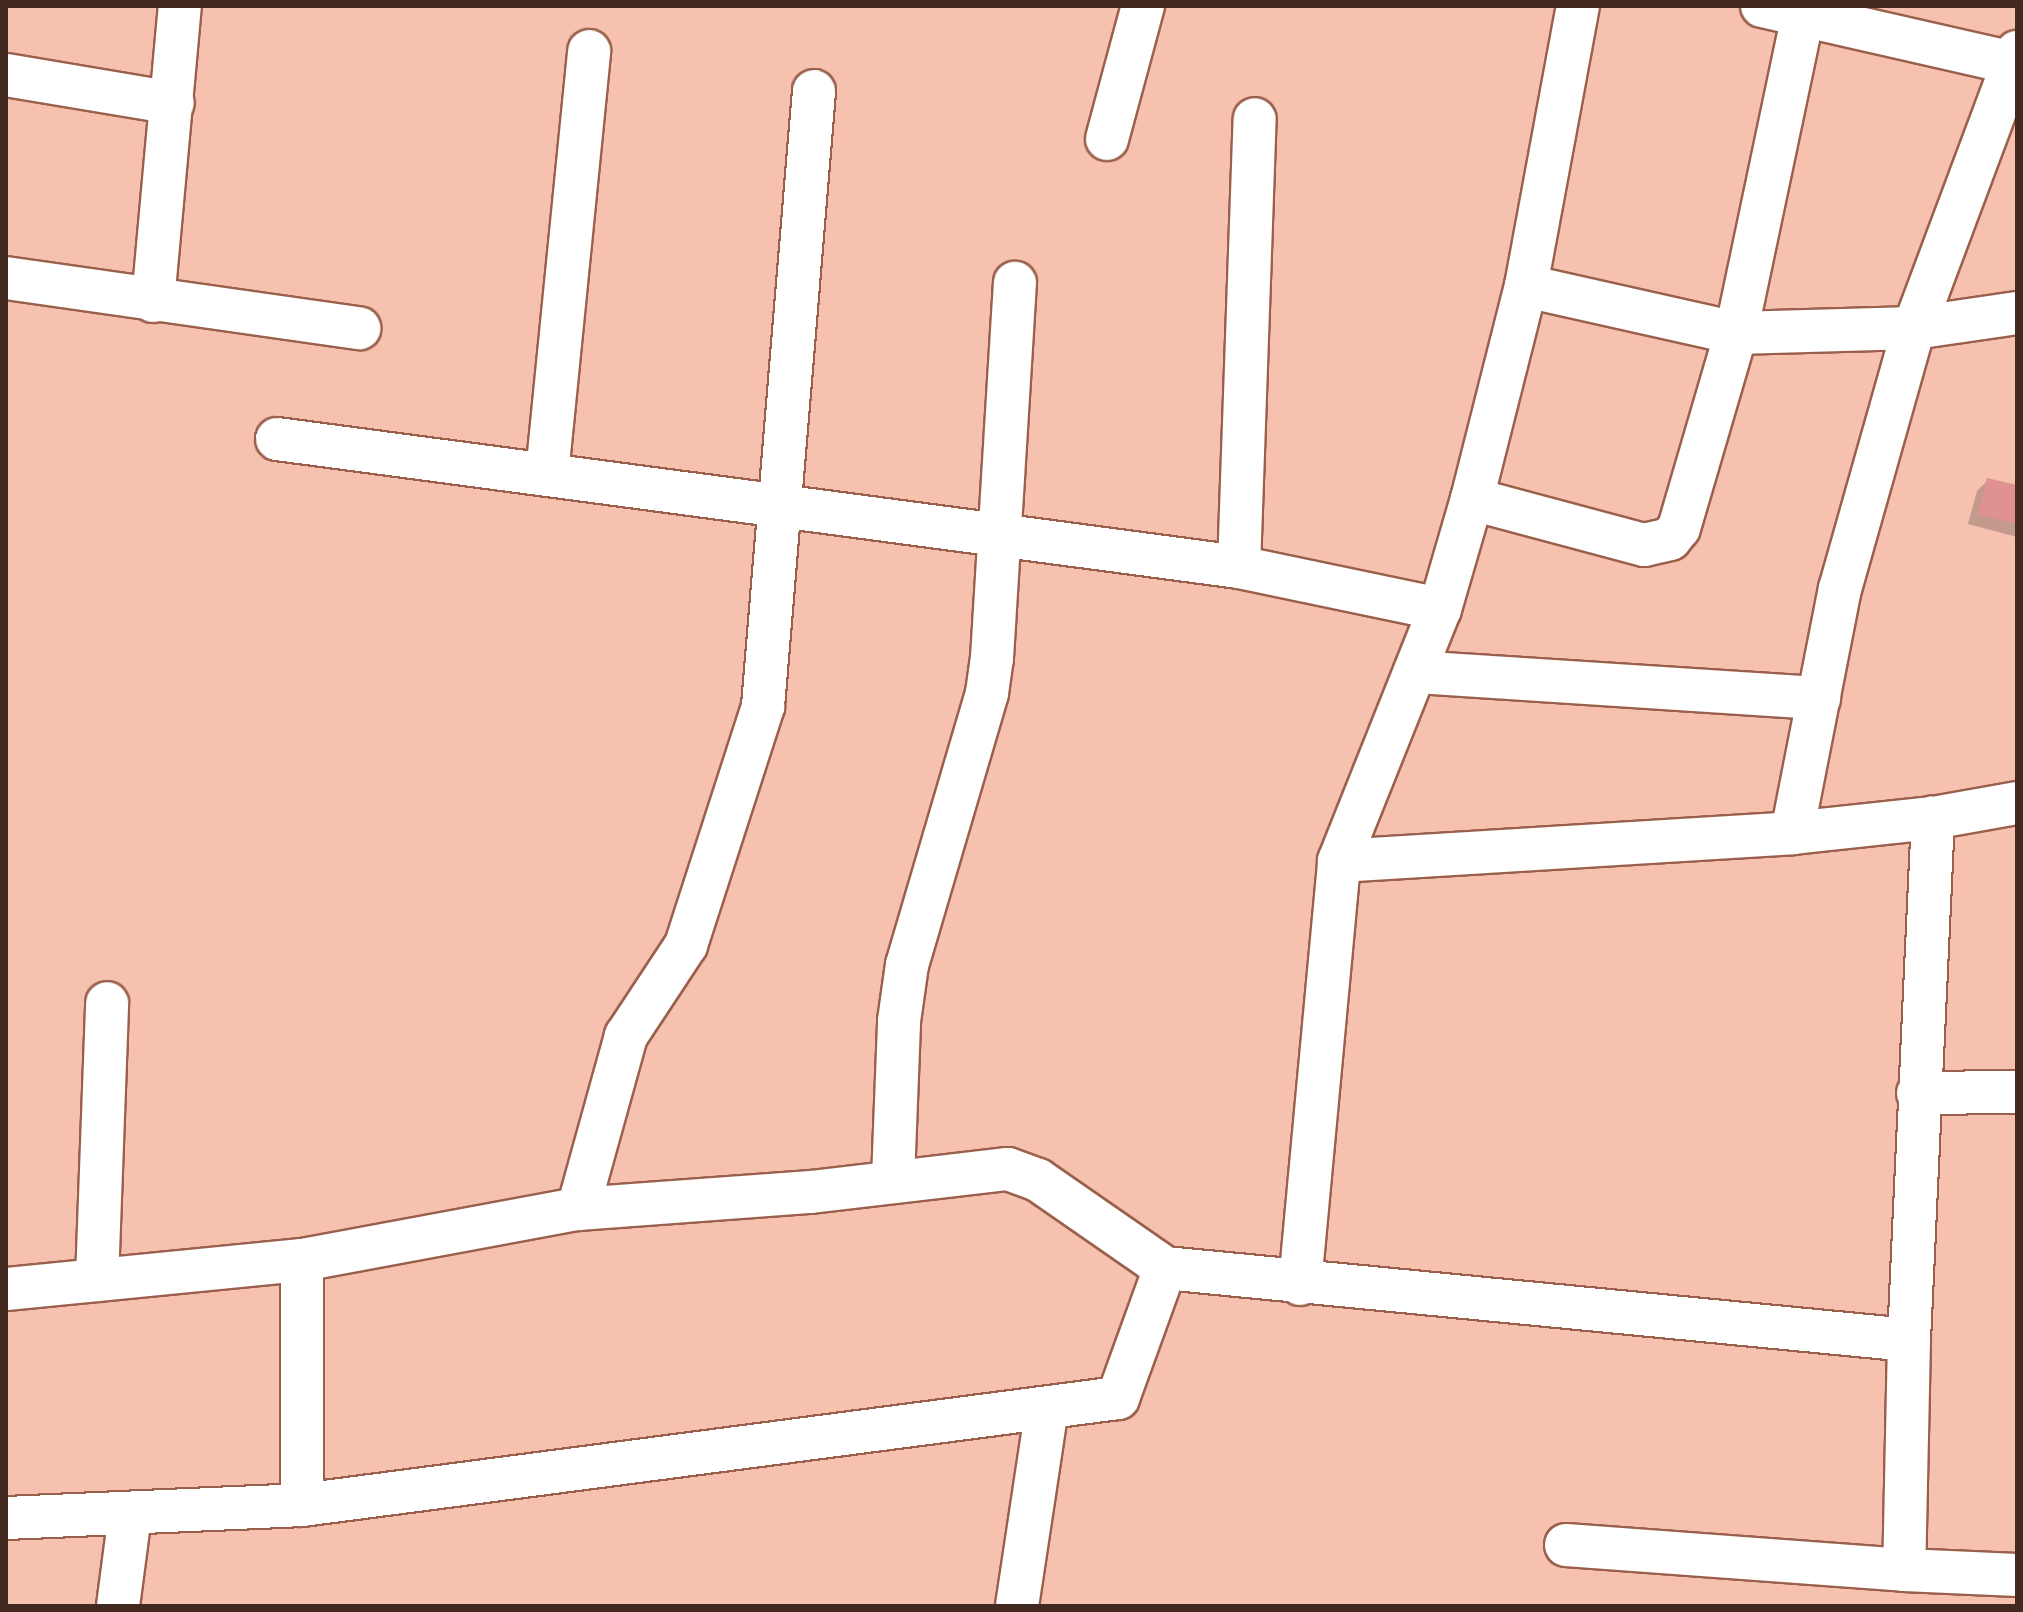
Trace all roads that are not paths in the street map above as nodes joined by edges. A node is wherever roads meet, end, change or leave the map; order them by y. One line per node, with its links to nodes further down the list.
1 (180, 6): 10 (street)
2 (1143, 6): 12 (street)
3 (1578, 6): 15 (street)
4 (1762, 6): 5 (street)
5 (1803, 11): 7 (street); 20 (street)
6 (589, 51): 22 (street)
7 (2016, 60): 19 (street)
8 (6, 75): 10 (street)
9 (814, 91): 24 (street)
10 (173, 103): 16 (street)
11 (1255, 119): 26 (street)
12 (1107, 139)
13 (6, 278): 16 (street)
14 (1015, 283): 25 (street)
15 (1526, 286): 20 (street); 23 (street)
16 (153, 301): 18 (street)
17 (2017, 313): 19 (street)
18 (359, 328)
19 (1914, 328): 20 (street); 29 (street)
20 (1736, 333): 23 (street)
21 (277, 439): 22 (street)
22 (547, 474): 24 (street)
23 (1472, 499): 27 (street)
24 (782, 509): 25 (street); 38 (street)
25 (997, 534): 26 (street); 37 (street)
26 (1239, 567): 27 (street)
27 (1440, 609): 28 (street)
28 (1415, 672): 29 (street); 33 (street)
29 (1819, 698): 32 (street)
30 (2017, 803): 31 (street)
31 (1933, 818): 32 (street); 36 (street)
32 (1792, 833): 33 (street)
33 (1339, 861): 42 (street)
34 (107, 1003): 41 (street)
35 (2017, 1092): 36 (street)
36 (1918, 1093): 44 (street)
37 (893, 1180): 38 (street); 40 (street)
38 (578, 1209): 39 (street)
39 (302, 1260): 41 (street); 46 (street)
40 (1165, 1268): 42 (street); 45 (street)
41 (97, 1280): 43 (street)
42 (1300, 1284): 44 (street)
43 (6, 1289)
44 (1909, 1340): 50 (street)
45 (1047, 1408): 46 (street); 53 (street)
46 (302, 1505): 47 (street)
47 (130, 1515): 48 (street); 52 (street)
48 (6, 1518)
49 (1566, 1545): 50 (street)
50 (1904, 1570): 51 (street)
51 (2017, 1575)
52 (118, 1606)
53 (1017, 1606)

